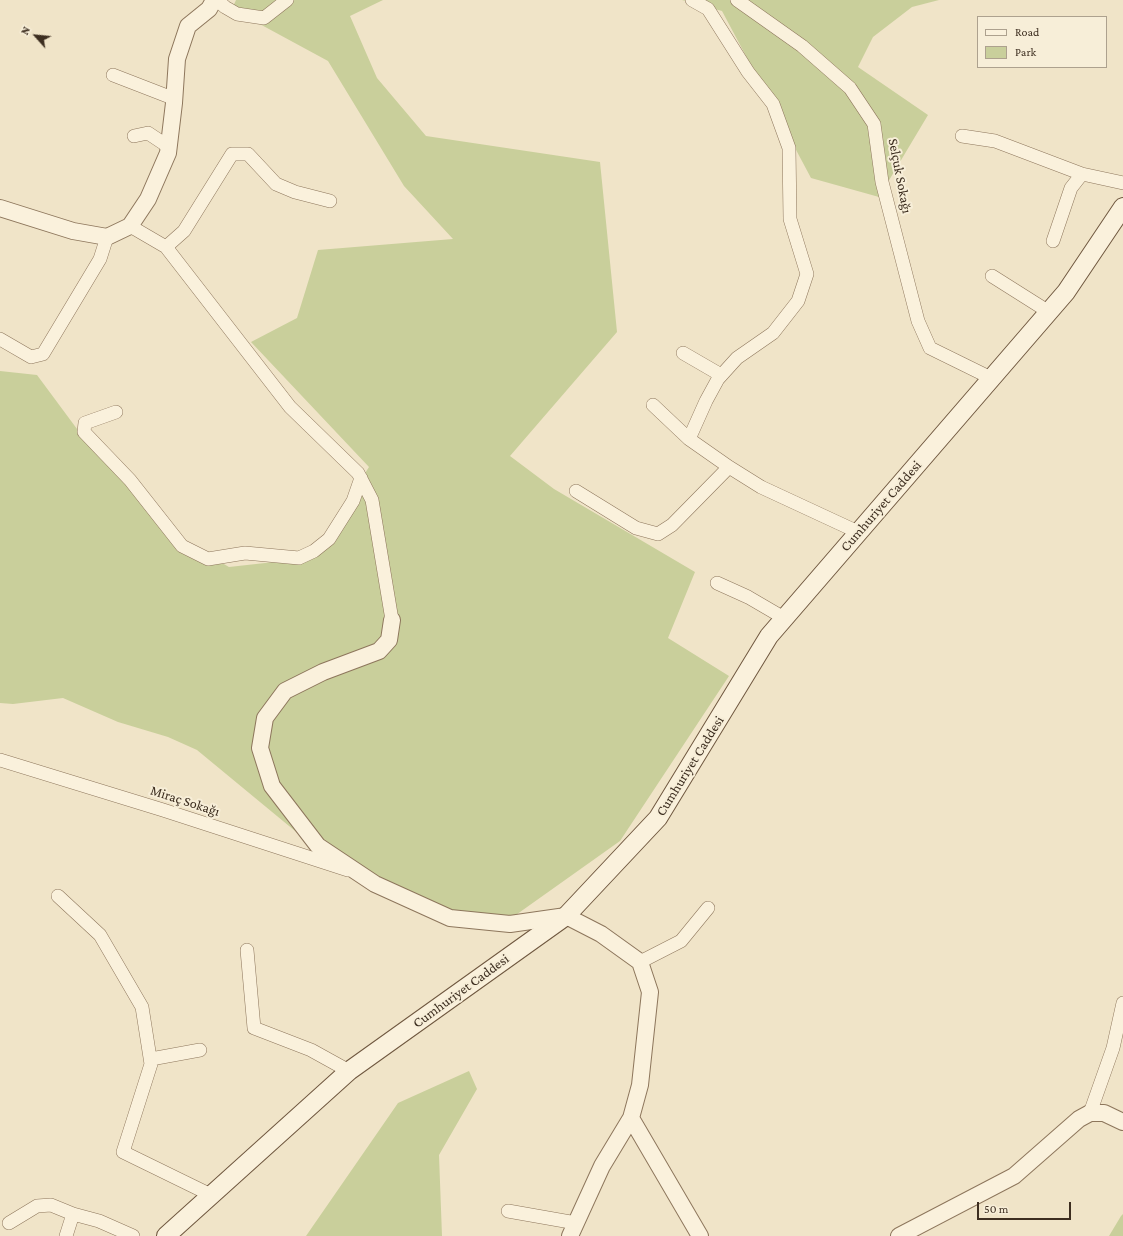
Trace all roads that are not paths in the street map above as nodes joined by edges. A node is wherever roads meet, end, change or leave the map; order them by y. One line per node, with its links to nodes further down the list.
1 (216, 0): 2 (street); 6 (street)
2 (286, 0)
3 (692, 0): 23 (street)
4 (737, 0): 24 (street, Selçuk Sokağı)
5 (113, 75): 6 (street)
6 (175, 99): 9 (street)
7 (134, 136): 9 (street)
8 (962, 136): 10 (street)
9 (168, 148): 15 (street)
10 (1082, 174): 11 (street); 17 (street)
11 (1123, 184)
12 (330, 201): 18 (street)
13 (0, 208): 16 (street)
14 (1123, 208): 20 (main road, Cumhuriyet Caddesi)
15 (130, 226): 16 (street); 18 (street)
16 (107, 237): 21 (street)
17 (1053, 242)
18 (166, 247): 29 (street)
19 (992, 276): 20 (street)
20 (1049, 312): 24 (main road, Cumhuriyet Caddesi)
21 (0, 340)
22 (683, 353): 23 (street)
23 (721, 375): 27 (street)
24 (992, 378): 31 (main road, Cumhuriyet Caddesi)
25 (653, 405): 27 (street)
26 (116, 412): 29 (street)
27 (689, 439): 28 (street)
28 (729, 467): 30 (street); 31 (street)
29 (361, 478): 34 (street)
30 (576, 491)
31 (858, 532): 33 (main road, Cumhuriyet Caddesi)
32 (717, 583): 33 (street)
33 (784, 618): 39 (main road, Cumhuriyet Caddesi)
34 (392, 620): 36 (street)
35 (0, 760): 36 (street, Miraç Sokağı)
36 (361, 874): 39 (street)
37 (58, 896): 44 (street)
38 (708, 908): 41 (street)
39 (566, 916): 41 (street); 45 (main road, Cumhuriyet Caddesi)
40 (248, 950): 45 (street)
41 (640, 962): 47 (street)
42 (1123, 1003): 46 (street)
43 (200, 1050): 44 (street)
44 (150, 1059): 49 (street)
45 (349, 1071): 49 (main road, Cumhuriyet Caddesi)
46 (1090, 1113): 48 (street); 58 (street)
47 (631, 1118): 53 (street); 57 (street)
48 (1123, 1122)
49 (210, 1195): 56 (main road, Cumhuriyet Caddesi)
50 (508, 1211): 53 (street)
51 (73, 1214): 52 (street); 54 (street); 55 (street)
52 (9, 1223)
53 (573, 1229)
54 (66, 1236)
55 (133, 1236)
56 (166, 1236)
57 (700, 1236)
58 (899, 1236)

